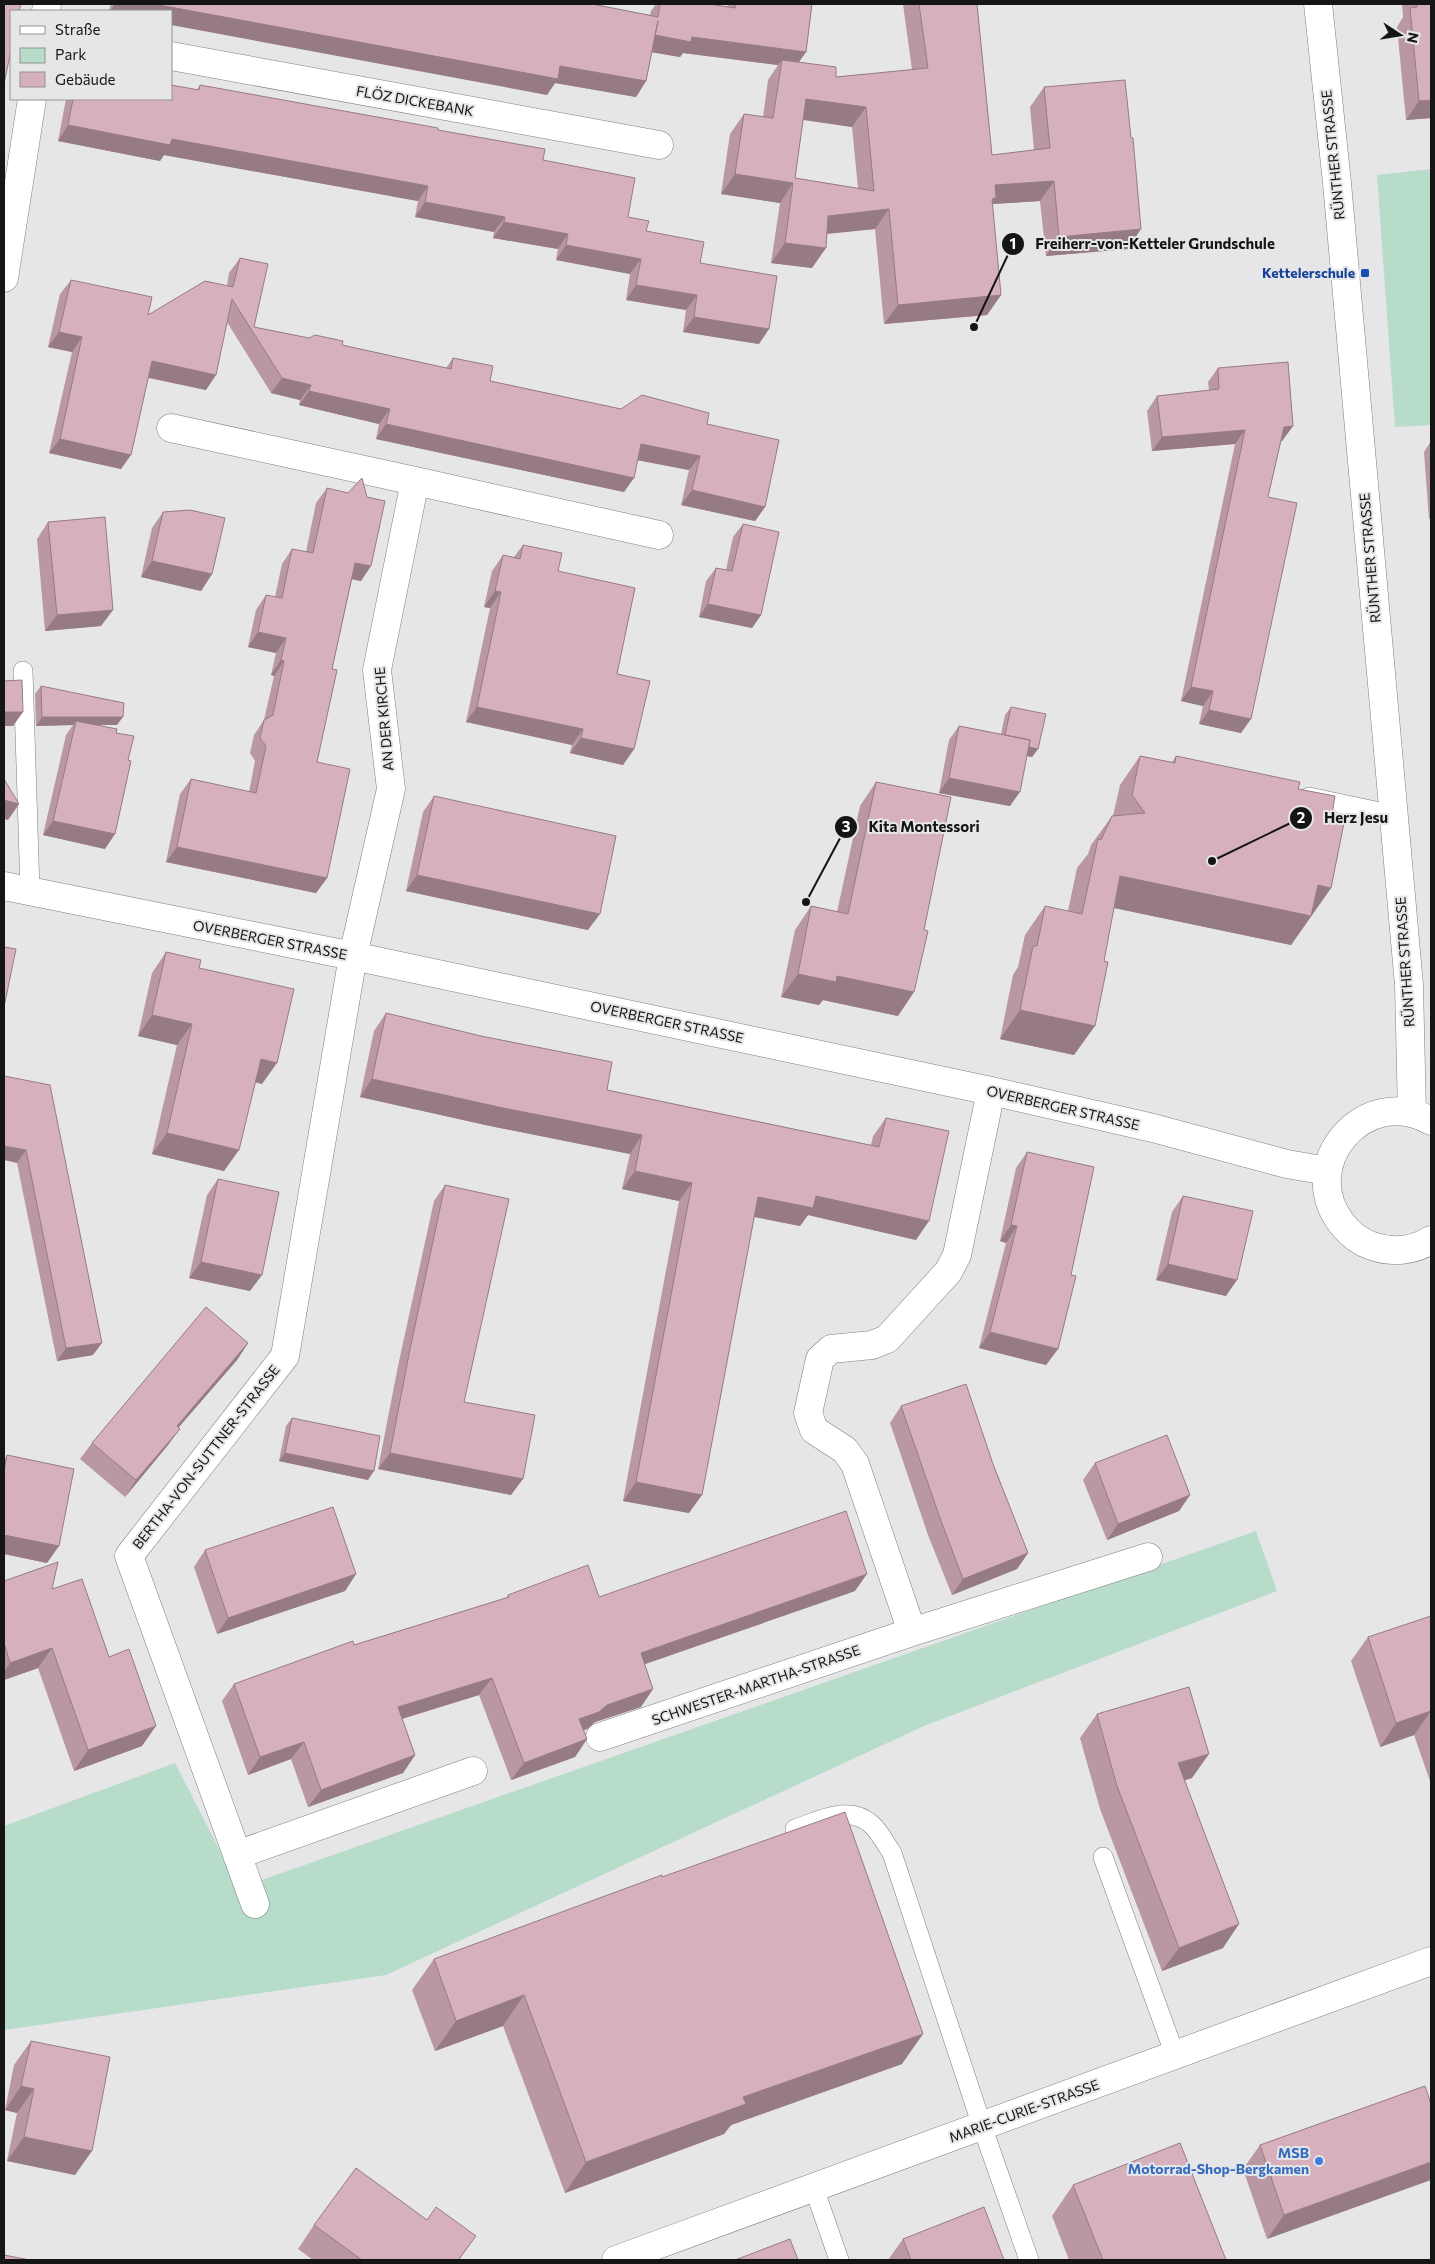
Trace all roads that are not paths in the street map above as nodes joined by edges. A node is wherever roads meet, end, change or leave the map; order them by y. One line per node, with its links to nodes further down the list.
1 (1318, 4): 11 (street, RÜNTHER STRASSE)
2 (172, 56): 4 (street, FLÖZ DICKEBANK)
3 (32, 100): 5 (street)
4 (659, 145)
5 (4, 278)
6 (171, 428): 7 (street)
7 (415, 482): 8 (street); 14 (street, AN DER KIRCHE)
8 (659, 535)
9 (23, 671): 13 (lane)
10 (1290, 793): 11 (lane)
11 (1394, 815): 16 (street, RÜNTHER STRASSE)
12 (4, 886): 13 (street, OVERBERGER STRASSE)
13 (30, 891): 14 (street, OVERBERGER STRASSE)
14 (353, 956): 15 (street, OVERBERGER STRASSE); 24 (street, BERTHA-VON-SUTTNER-STRASSE)
15 (991, 1091): 17 (street, OVERBERGER STRASSE); 20 (street)
16 (1422, 1117): 17 (street, RÜNTHER STRASSE)
17 (1327, 1171): 18 (street, RÜNTHER STRASSE)
18 (1431, 1240)
19 (1148, 1557): 20 (street, SCHWESTER-MARTHA-STRASSE)
20 (912, 1632): 21 (street, SCHWESTER-MARTHA-STRASSE)
21 (600, 1738)
22 (474, 1772): 24 (street)
23 (796, 1829): 29 (lane)
24 (237, 1855): 26 (street, BERTHA-VON-SUTTNER-STRASSE)
25 (1103, 1856): 28 (lane)
26 (255, 1904)
27 (1431, 1961): 28 (street, MARIE-CURIE-STRASSE)
28 (1175, 2055): 29 (street, MARIE-CURIE-STRASSE)
29 (982, 2126): 30 (street, MARIE-CURIE-STRASSE); 33 (lane)
30 (814, 2188): 31 (street, MARIE-CURIE-STRASSE); 32 (lane)
31 (616, 2260)
32 (839, 2260)
33 (1029, 2260)

